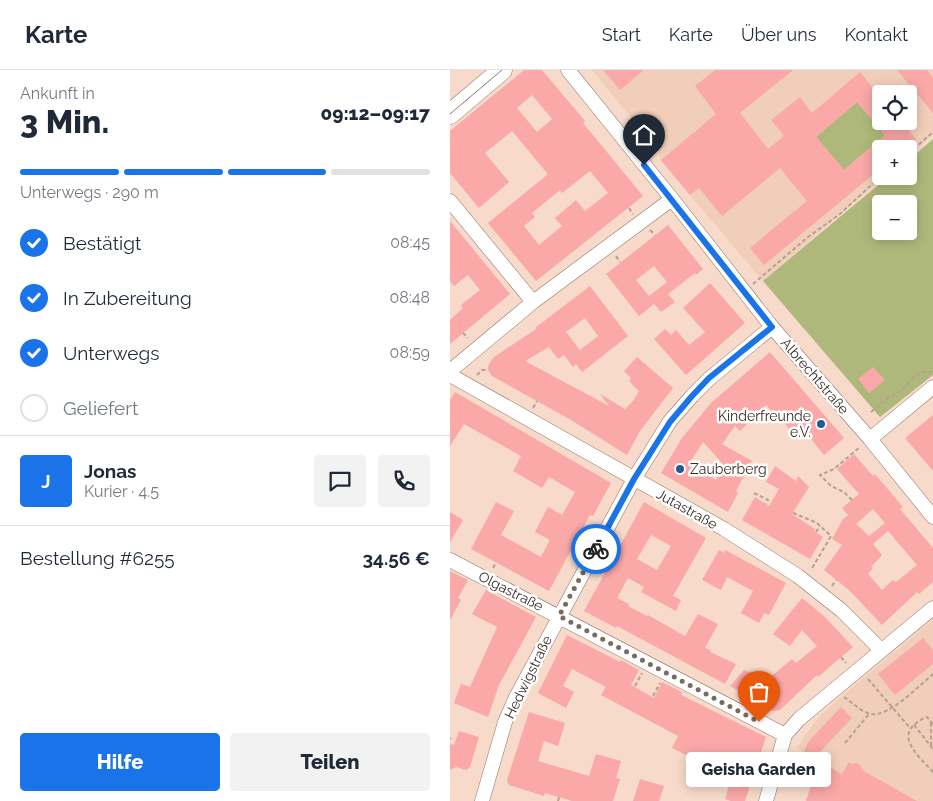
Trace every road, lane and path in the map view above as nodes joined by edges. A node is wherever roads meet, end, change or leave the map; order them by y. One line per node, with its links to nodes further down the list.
1 (483, 70): 4 (main road)
2 (502, 70): 5 (main road)
3 (568, 70): 9 (street, Albrechtstraße)
4 (450, 96)
5 (450, 114)
6 (933, 132): 7 (path)
7 (917, 146)
8 (872, 184): 17 (path)
9 (672, 199): 17 (street, Albrechtstraße); 18 (street)
10 (450, 201): 18 (street)
11 (629, 208): 12 (path)
12 (634, 215)
13 (649, 228): 14 (path)
14 (654, 235)
15 (615, 254): 16 (path)
16 (620, 262)
17 (744, 292): 19 (street, Albrechtstraße)
18 (533, 302): 20 (street)
19 (772, 327): 25 (street, Albrechtstraße); 27 (street, Hedwigstraße)
20 (450, 371)
21 (933, 372): 24 (path)
22 (450, 375): 27 (street, Jutastraße)
23 (933, 387): 25 (street)
24 (871, 412)
25 (870, 439): 32 (street, Albrechtstraße)
26 (854, 452): 29 (path)
27 (634, 479): 38 (street, Hedwigstraße); 39 (street, Jutastraße)
28 (754, 493): 30 (path)
29 (852, 500)
30 (766, 504)
31 (793, 513): 33 (path)
32 (933, 517)
33 (820, 525): 34 (path); 36 (path)
34 (816, 532)
35 (450, 560): 38 (street, Olgastraße)
36 (811, 569)
37 (933, 608): 39 (street)
38 (559, 616): 52 (street, Olgastraße); 58 (street, Hedwigstraße)
39 (881, 650): 45 (street)
40 (642, 673): 44 (path)
41 (933, 674): 47 (path)
42 (867, 678): 47 (path)
43 (660, 682): 46 (path)
44 (635, 686)
45 (834, 690): 48 (path); 52 (street)
46 (653, 696)
47 (892, 708): 48 (path); 51 (path)
48 (869, 714): 53 (path)
49 (932, 723): 50 (path); 54 (path)
50 (914, 726): 51 (path); 54 (path)
51 (910, 728): 55 (path)
52 (785, 735): 60 (street)
53 (844, 743)
54 (932, 748)
55 (932, 768): 56 (path)
56 (933, 772)
57 (559, 797): 59 (path)
58 (482, 801)
59 (558, 801)
60 (766, 801)

